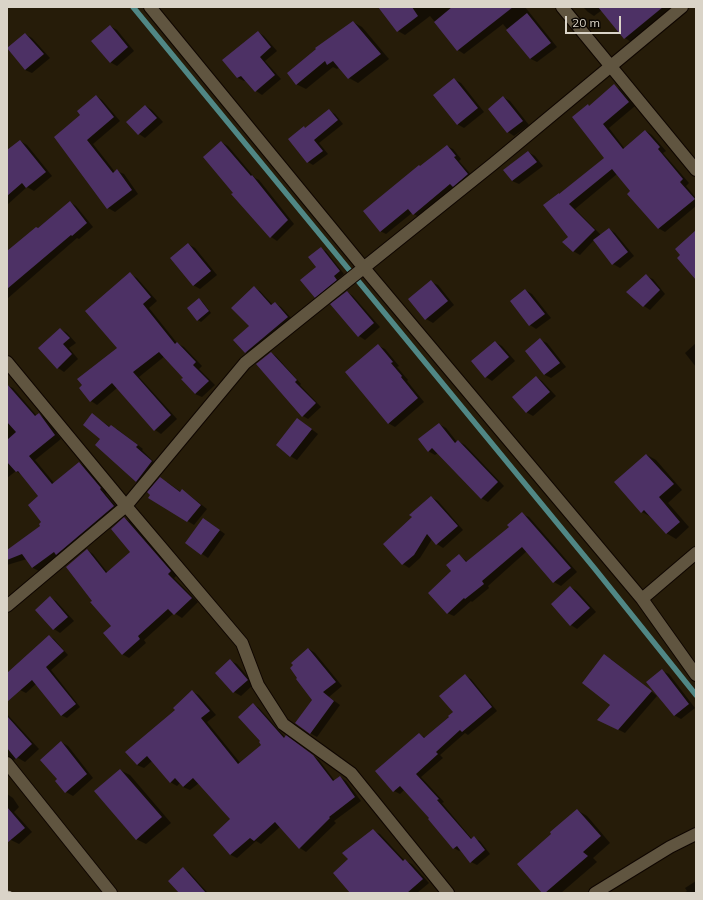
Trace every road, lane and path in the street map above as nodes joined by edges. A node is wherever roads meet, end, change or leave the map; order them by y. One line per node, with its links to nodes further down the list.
1 (150, 7): 6 (street)
2 (562, 7): 4 (street)
3 (682, 7): 4 (street)
4 (610, 66): 5 (street); 6 (street)
5 (696, 170)
6 (364, 268): 8 (street); 10 (street)
7 (7, 362): 8 (street)
8 (126, 506): 11 (street); 16 (street)
9 (696, 553): 10 (street)
10 (642, 599): 12 (street)
11 (7, 606)
12 (696, 675)
13 (7, 763): 15 (street)
14 (696, 834): 17 (street)
15 (111, 893)
16 (448, 893)
17 (595, 893)

